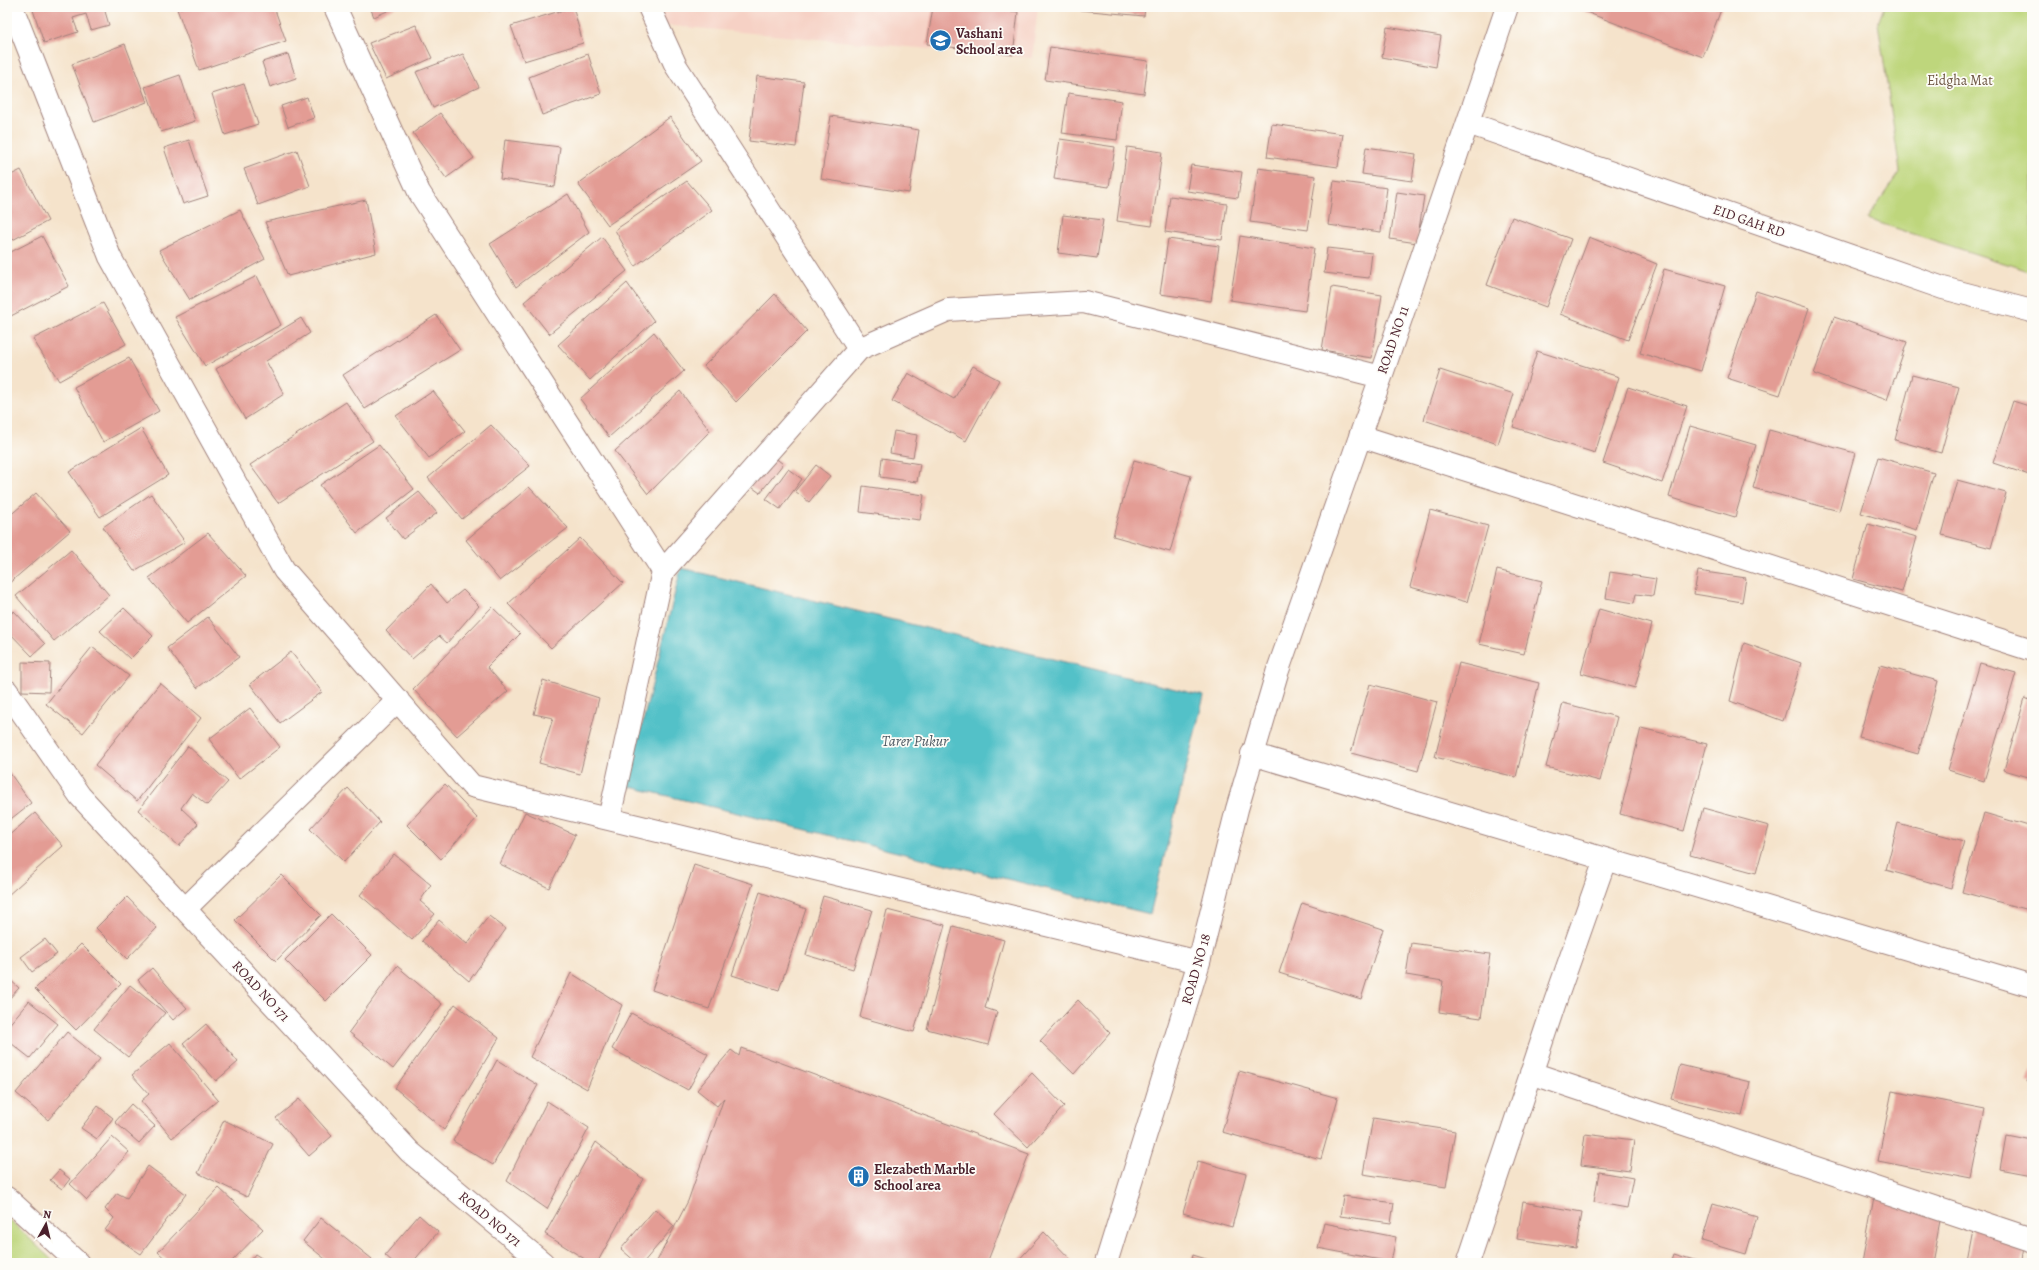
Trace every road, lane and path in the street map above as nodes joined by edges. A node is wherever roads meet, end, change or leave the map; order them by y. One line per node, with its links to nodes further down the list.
1 (12, 7): 14 (street)
2 (335, 7): 10 (street)
3 (649, 7): 7 (street)
4 (1508, 7): 5 (street, ROAD NO 11)
5 (1468, 123): 6 (street, EID GAH RD); 8 (street, ROAD NO 11)
6 (2032, 310)
7 (858, 349): 8 (street); 10 (street)
8 (1381, 377): 9 (street, ROAD NO 11)
9 (1360, 436): 11 (street); 12 (street, ROAD NO 11)
10 (663, 571): 16 (street)
11 (2032, 650)
12 (1277, 673): 15 (street, ROAD NO 18)
13 (7, 691): 18 (street, ROAD NO 171)
14 (398, 700): 16 (street); 18 (street)
15 (1252, 754): 17 (street); 19 (street, ROAD NO 18)
16 (609, 819): 19 (street)
17 (1606, 860): 20 (street); 21 (street)
18 (185, 909): 25 (street, ROAD NO 171)
19 (1199, 962): 26 (street, ROAD NO 18)
20 (2032, 986)
21 (1531, 1073): 23 (street); 27 (street)
22 (7, 1198): 24 (street)
23 (2032, 1240)
24 (78, 1263)
25 (543, 1263)
26 (1106, 1263)
27 (1468, 1263)

